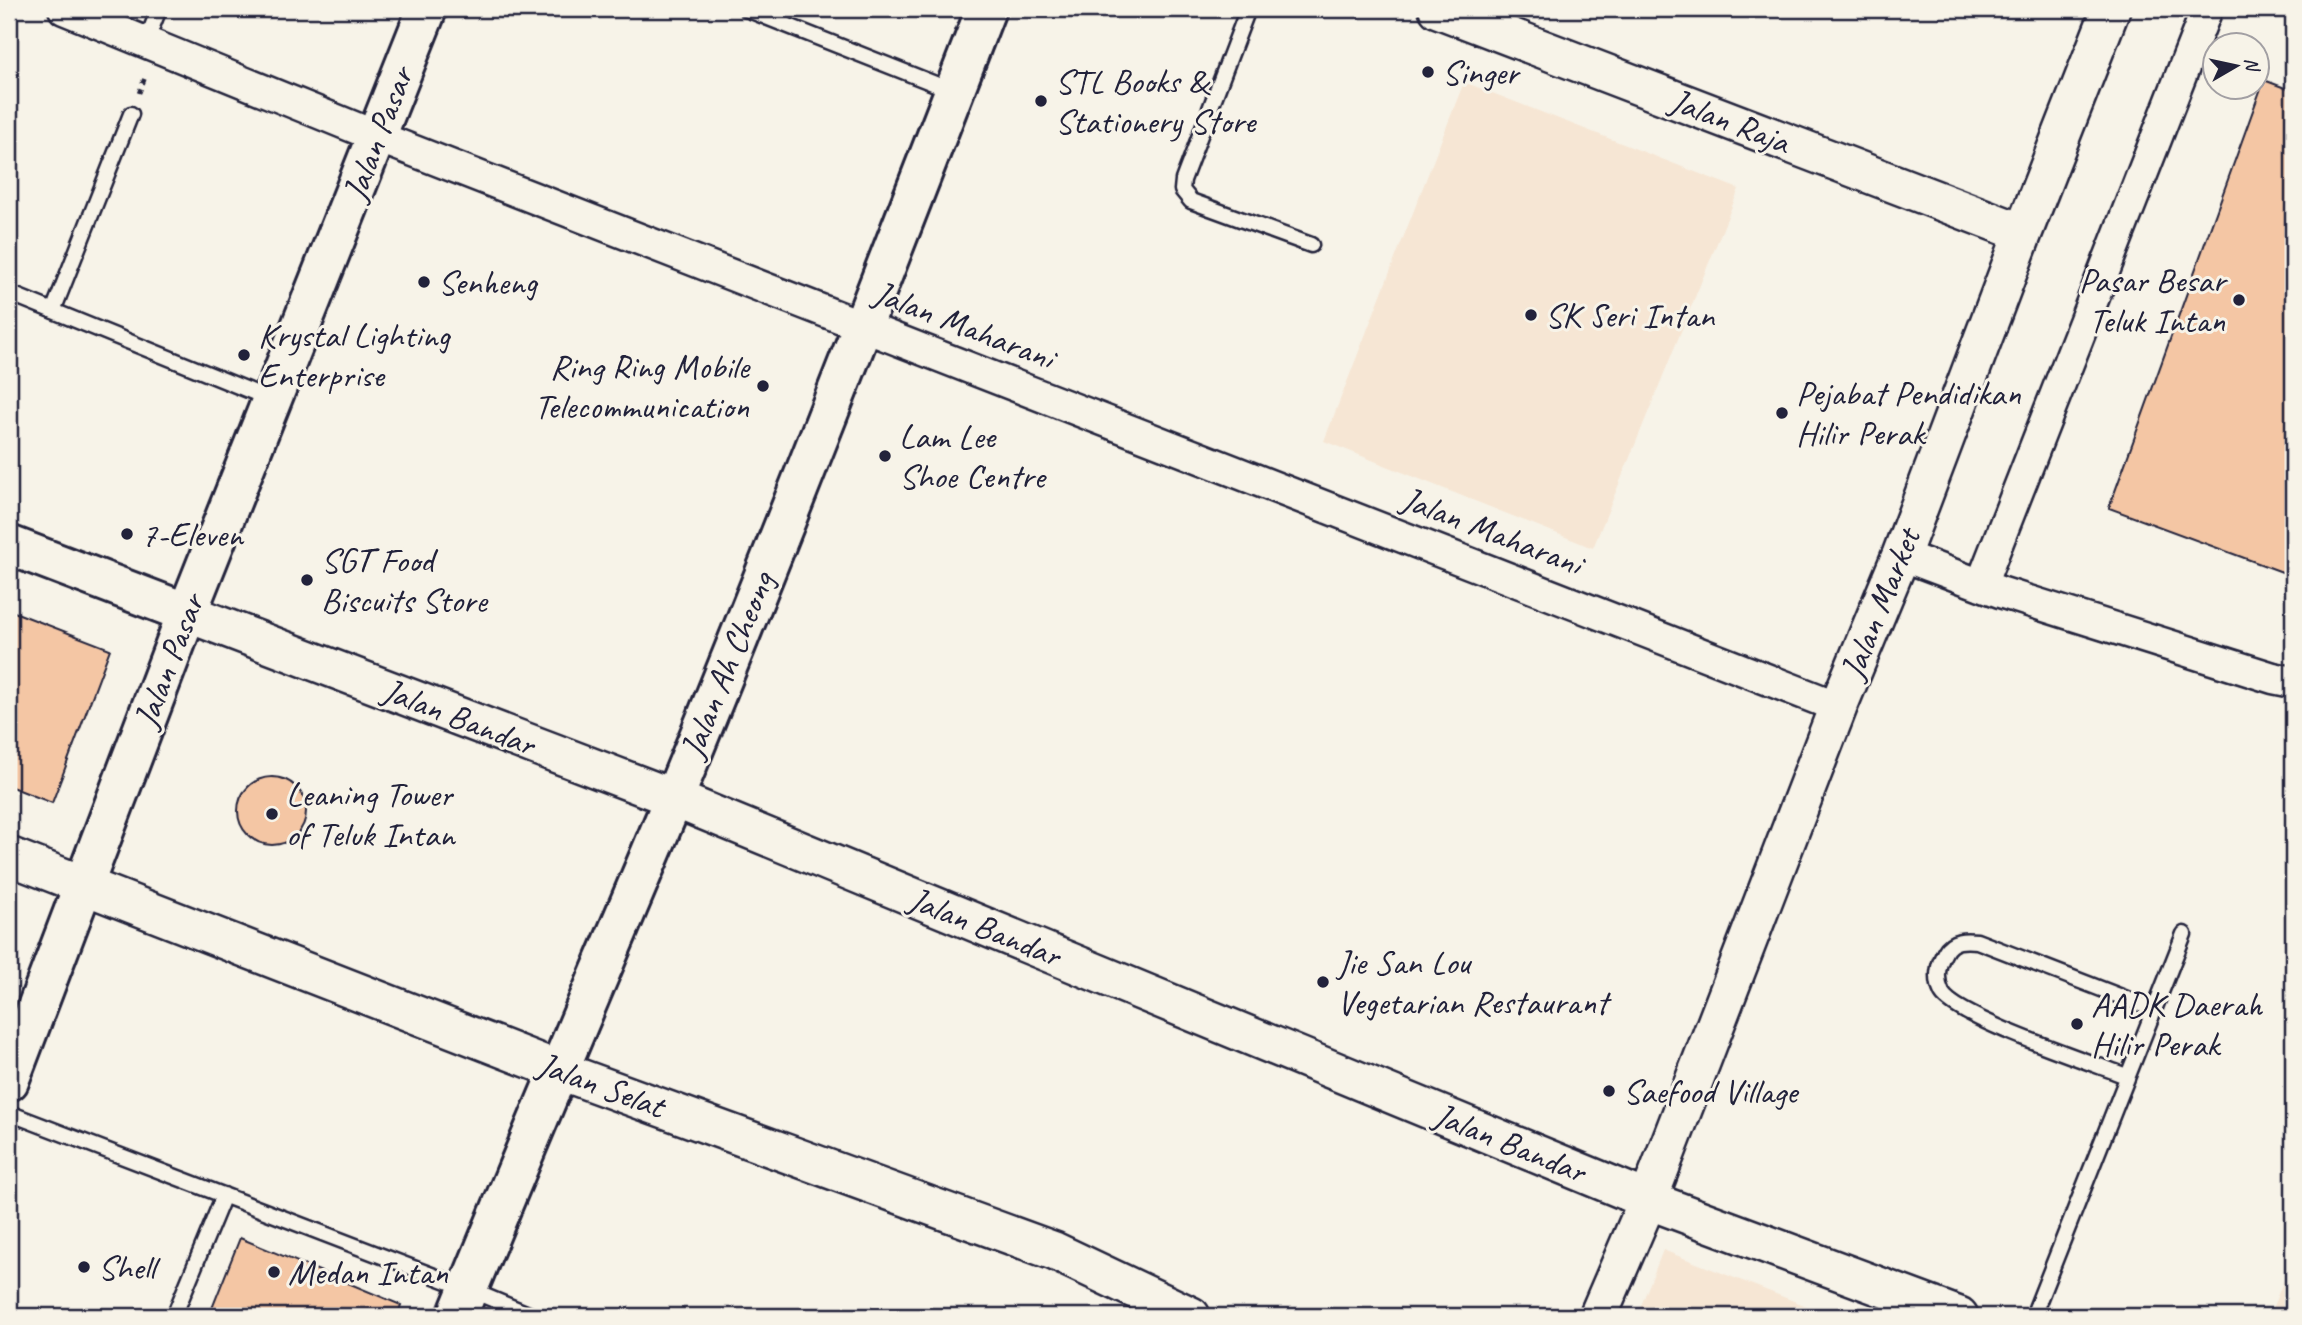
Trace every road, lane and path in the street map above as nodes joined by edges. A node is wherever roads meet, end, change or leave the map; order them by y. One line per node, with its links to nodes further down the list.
1 (64, 9): 10 (street, Jalan Maharani)
2 (159, 9): 10 (lane)
3 (427, 9): 13 (main road, Jalan Pasar)
4 (746, 9): 11 (lane)
5 (986, 9): 11 (main road, Jalan Ah Cheong)
6 (1248, 9): 15 (lane)
7 (1438, 9): 14 (street, Jalan Raja)
8 (2111, 9): 14 (street, Jalan Market)
9 (2207, 9): 22 (street)
10 (146, 42): 13 (street, Jalan Maharani)
11 (954, 92): 18 (main road, Jalan Ah Cheong)
12 (131, 114): 17 (lane)
13 (378, 137): 18 (street, Jalan Maharani); 19 (main road, Jalan Pasar)
14 (2023, 233): 21 (street, Jalan Market)
15 (1311, 245)
16 (9, 293): 17 (lane)
17 (53, 311): 19 (lane)
18 (862, 326): 25 (street, Jalan Maharani); 26 (main road, Jalan Ah Cheong)
19 (273, 400): 23 (main road, Jalan Pasar)
20 (9, 545): 23 (main road, Jalan Bandar)
21 (1901, 555): 22 (street); 25 (street, Jalan Market)
22 (1981, 585): 24 (street)
23 (187, 613): 26 (street, Jalan Bandar); 28 (main road, Jalan Pasar)
24 (2293, 682)
25 (1838, 707): 36 (street, Jalan Market)
26 (673, 798): 31 (main road, Jalan Ah Cheong); 36 (street, Jalan Bandar)
27 (9, 856): 28 (street, Jalan Selat)
28 (83, 887): 31 (street, Jalan Selat); 33 (main road, Jalan Pasar)
29 (2184, 934): 30 (lane)
30 (2153, 1009): 32 (lane); 32 (lane)
31 (558, 1070): 37 (main road, Jalan Ah Cheong); 40 (street, Jalan Selat)
32 (2126, 1076): 43 (lane)
33 (9, 1081)
34 (9, 1112): 35 (lane)
35 (224, 1195): 37 (lane); 38 (lane)
36 (1648, 1200): 41 (street, Jalan Market); 42 (street, Jalan Bandar)
37 (462, 1303): 39 (lane)
38 (174, 1316)
39 (533, 1316)
40 (1191, 1316)
41 (1598, 1316)
42 (1959, 1316)
43 (2033, 1316)

